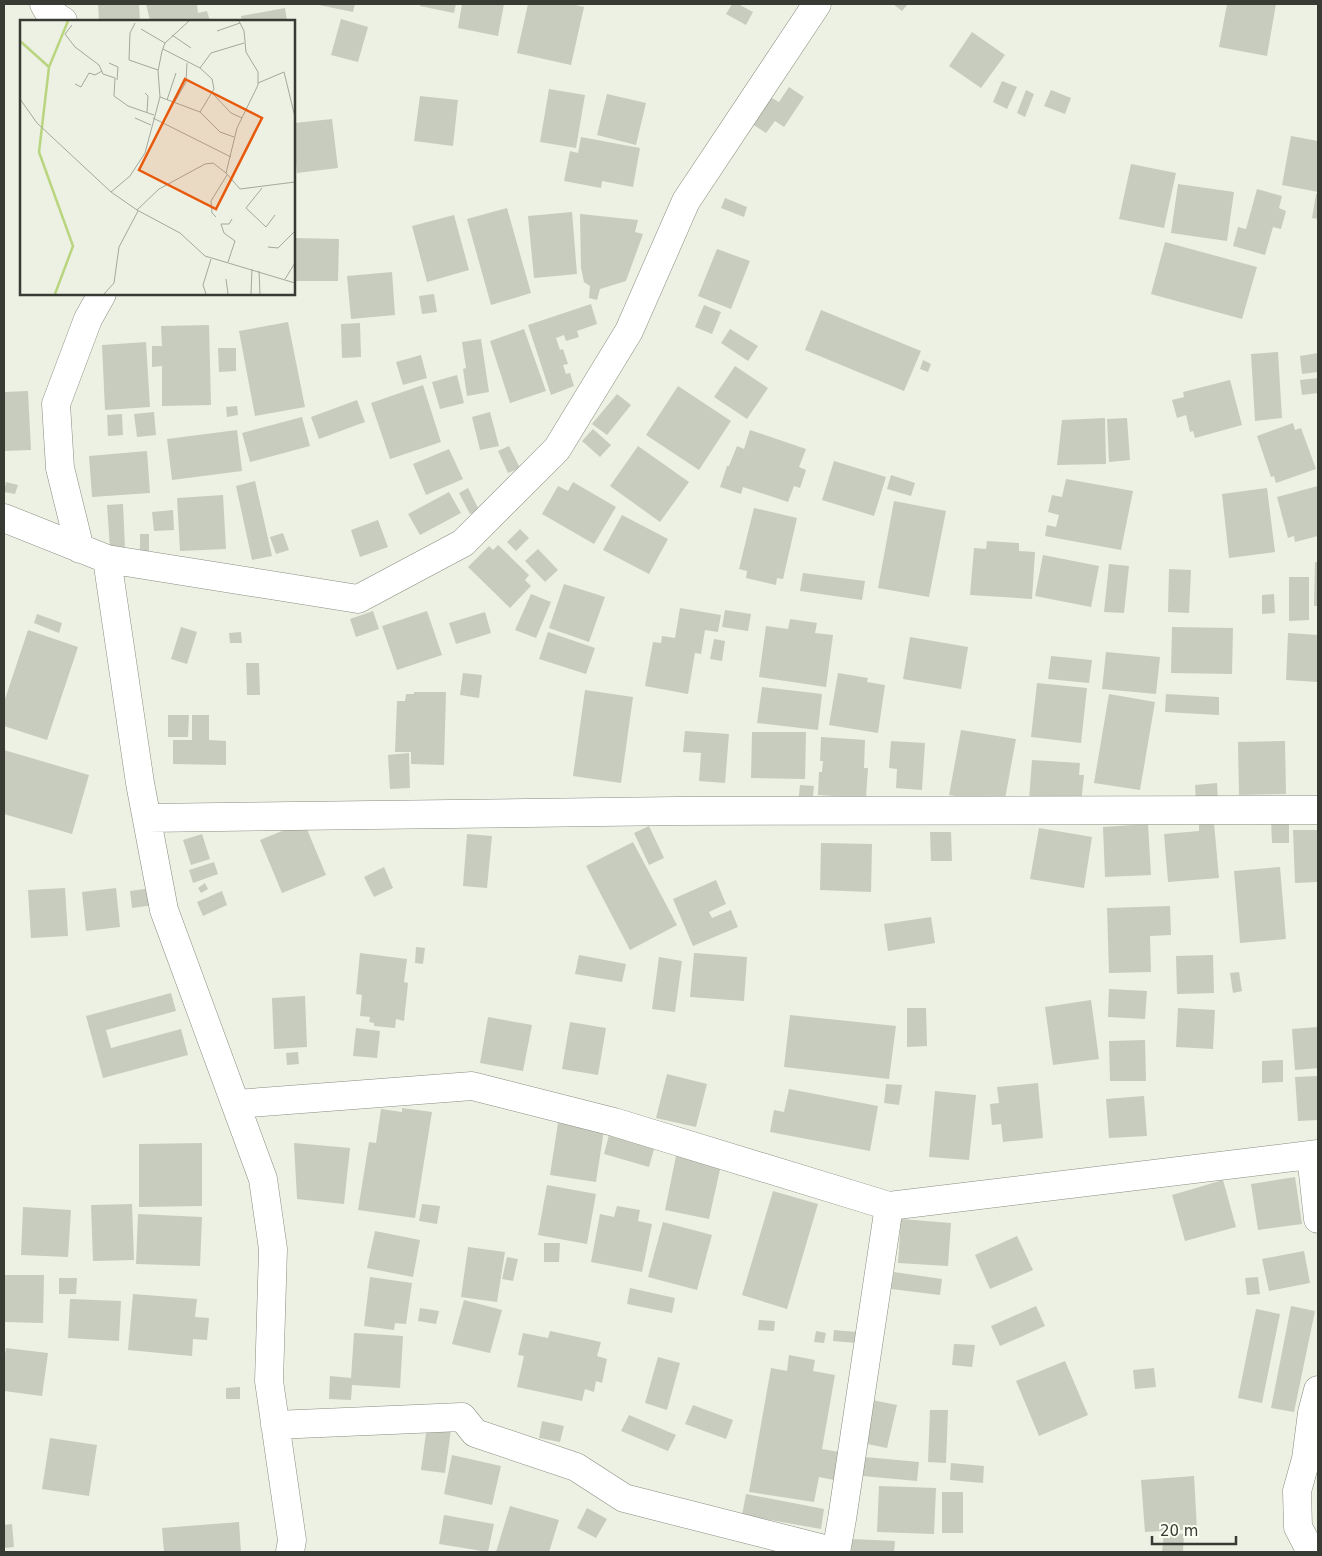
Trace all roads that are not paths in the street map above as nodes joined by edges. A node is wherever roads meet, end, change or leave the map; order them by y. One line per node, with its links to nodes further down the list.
1 (44, 4): 3 (street)
2 (817, 4): 7 (street)
3 (62, 20)
4 (101, 295): 6 (street)
5 (4, 518): 6 (street)
6 (80, 549): 7 (street)
7 (107, 559): 9 (street)
8 (1318, 810): 9 (street)
9 (147, 818): 10 (street)
10 (236, 1104): 12 (street); 15 (street)
11 (1314, 1155): 12 (street); 13 (street)
12 (889, 1206): 17 (street)
13 (1318, 1219)
14 (1318, 1390): 18 (street)
15 (275, 1425): 16 (street); 17 (street)
16 (290, 1552)
17 (836, 1552)
18 (1311, 1552)

